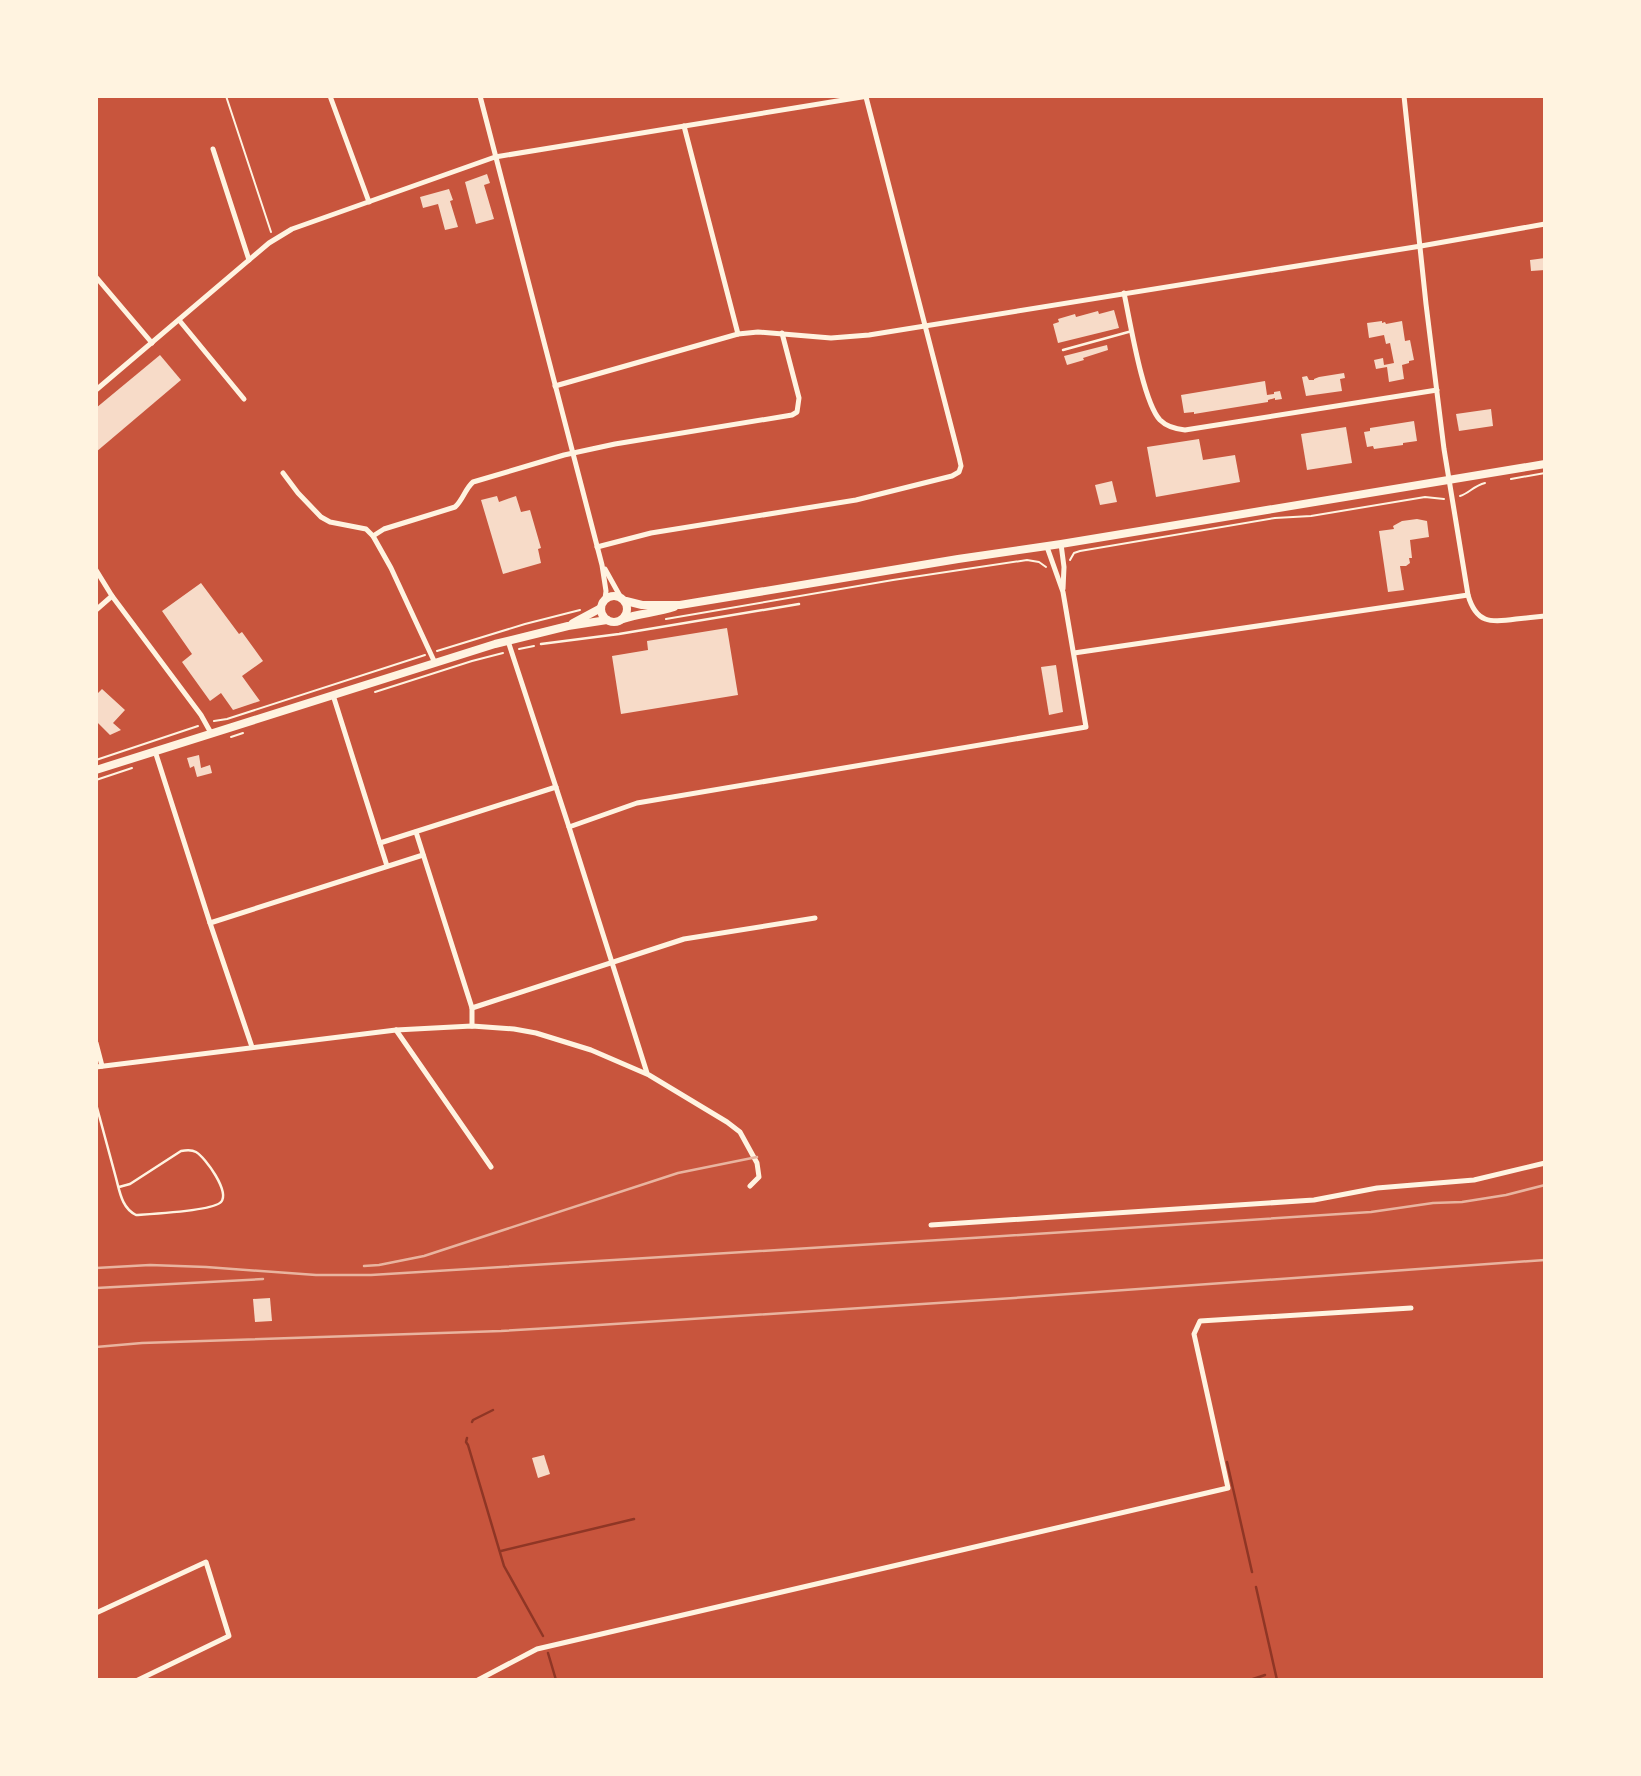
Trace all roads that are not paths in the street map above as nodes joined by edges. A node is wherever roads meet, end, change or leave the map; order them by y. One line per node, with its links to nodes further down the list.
1 (330, 96): 8 (street)
2 (480, 96): 7 (street)
3 (867, 96): 5 (street); 15 (street)
4 (1405, 96): 10 (street)
5 (684, 126): 7 (street); 18 (street)
6 (213, 149): 11 (street)
7 (495, 157): 8 (street); 21 (street)
8 (369, 202): 11 (street)
9 (1545, 224): 10 (street)
10 (1421, 246): 13 (street); 23 (street)
11 (249, 260): 14 (street)
12 (96, 277): 19 (street)
13 (1124, 293): 15 (street); 16 (street)
14 (179, 320): 19 (street); 24 (street)
15 (925, 326): 17 (street); 31 (street)
16 (1132, 331): 20 (lane); 23 (street)
17 (782, 333): 18 (street); 25 (street)
18 (738, 334): 21 (street)
19 (152, 343): 22 (street)
20 (1063, 350)
21 (555, 386): 25 (street)
22 (96, 390)
23 (1437, 390): 28 (street)
24 (244, 399)
25 (573, 454): 29 (street); 31 (street)
26 (1545, 464): 28 (main road)
27 (283, 473): 29 (street)
28 (1450, 480): 30 (main road); 36 (street)
29 (373, 536): 50 (street)
30 (1061, 544): 32 (main road); 35 (street)
31 (597, 547): 33 (street)
32 (1047, 547): 35 (street); 41 (main road)
33 (602, 565): 38 (street); 39 (street)
34 (96, 570): 37 (street)
35 (1063, 593): 49 (street)
36 (1468, 595): 43 (street); 49 (street)
37 (112, 596): 42 (street); 52 (street)
38 (623, 599): 39 (main road); 41 (main road); 44 (main road)
39 (603, 603): 45 (main road); 46 (main road)
40 (799, 604): 48 (lane)
41 (680, 605): 44 (main road)
42 (96, 610)
43 (1545, 616)
44 (623, 619): 45 (main road)
45 (607, 620): 46 (main road)
46 (568, 625): 47 (main road)
47 (508, 641): 50 (main road); 55 (street)
48 (541, 644)
49 (1074, 653): 56 (street)
50 (435, 663): 51 (main road)
51 (333, 695): 52 (main road); 58 (street)
52 (211, 733): 53 (main road)
53 (155, 751): 54 (main road); 62 (street)
54 (96, 770)
55 (556, 787): 56 (street); 57 (street)
56 (569, 827): 63 (street)
57 (416, 832): 58 (street); 59 (street)
58 (380, 843): 60 (street)
59 (424, 855): 60 (street); 64 (street)
60 (387, 866): 62 (street)
61 (815, 918): 63 (street)
62 (210, 923): 68 (street)
63 (612, 962): 64 (street); 70 (street)
64 (472, 1008): 65 (street)
65 (472, 1026): 66 (street); 70 (street)
66 (396, 1030): 68 (street); 73 (street)
67 (96, 1043): 69 (street)
68 (252, 1047): 69 (street)
69 (99, 1066)
70 (647, 1073): 74 (street)
71 (96, 1104): 75 (lane)
72 (1545, 1163): 76 (street)
73 (491, 1167)
74 (750, 1186)
75 (119, 1187): 75 (lane)
76 (931, 1225)
77 (1411, 1308): 80 (street)
78 (96, 1613): 79 (street)
79 (138, 1680)
80 (478, 1680)

